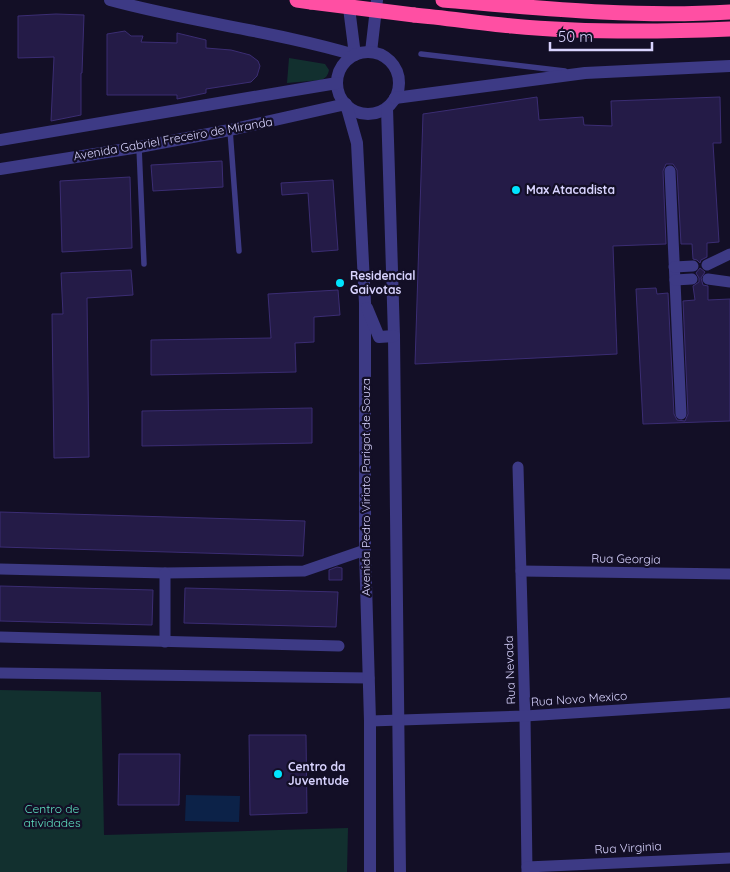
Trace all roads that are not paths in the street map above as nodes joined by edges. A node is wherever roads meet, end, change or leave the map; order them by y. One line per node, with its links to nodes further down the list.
1 (110, 0): 10 (street)
2 (348, 0): 10 (street)
3 (377, 0): 8 (street)
4 (443, 0): 6 (highway)
5 (304, 1): 7 (highway, bridge)
6 (730, 12)
7 (730, 29)
8 (371, 52): 10 (street); 14 (street)
9 (421, 54): 12 (lane)
10 (354, 55): 13 (street)
11 (730, 66): 12 (street)
12 (585, 73): 14 (street)
13 (337, 84): 15 (street); 17 (street)
14 (391, 103): 15 (street); 32 (street)
15 (346, 104): 16 (street, Avenida Gabriel Freceiro de Miranda); 31 (street, Avenida Pedro Viriato Parigot de Souza)
16 (230, 130): 18 (street, Avenida Gabriel Freceiro de Miranda); 21 (lane)
17 (0, 140)
18 (139, 147): 19 (street, Avenida Gabriel Freceiro de Miranda); 23 (lane)
19 (0, 169)
20 (670, 170): 26 (street)
21 (238, 251)
22 (730, 254): 24 (street)
23 (144, 264)
24 (708, 265)
25 (693, 266): 26 (street)
26 (674, 267): 29 (street)
27 (692, 279): 29 (street)
28 (708, 279): 30 (street)
29 (675, 280): 33 (street)
30 (730, 282)
31 (365, 303): 32 (street); 35 (street, Avenida Pedro Viriato Parigot de Souza)
32 (394, 336): 47 (street)
33 (681, 414)
34 (518, 468): 37 (street, Rua Nevada)
35 (366, 550): 38 (street); 44 (street, Avenida Pedro Viriato Parigot de Souza)
36 (0, 569): 38 (street)
37 (521, 571): 39 (street, Rua Georgia); 46 (street, Rua Nevada)
38 (166, 573): 41 (street)
39 (730, 574)
40 (0, 637): 41 (street)
41 (165, 642): 42 (street)
42 (339, 646)
43 (0, 672): 44 (street)
44 (369, 678): 48 (street, Avenida Pedro Viriato Parigot de Souza)
45 (730, 703): 46 (street, Rua Novo Mexico)
46 (525, 716): 47 (street, Rua Novo Mexico); 50 (street, Rua Nevada)
47 (399, 720): 48 (street, Rua Novo Mexico); 52 (street)
48 (370, 721): 51 (street, Avenida Pedro Viriato Parigot de Souza)
49 (730, 858): 50 (street, Rua Virginia)
50 (527, 869)
51 (370, 872)
52 (400, 872)

